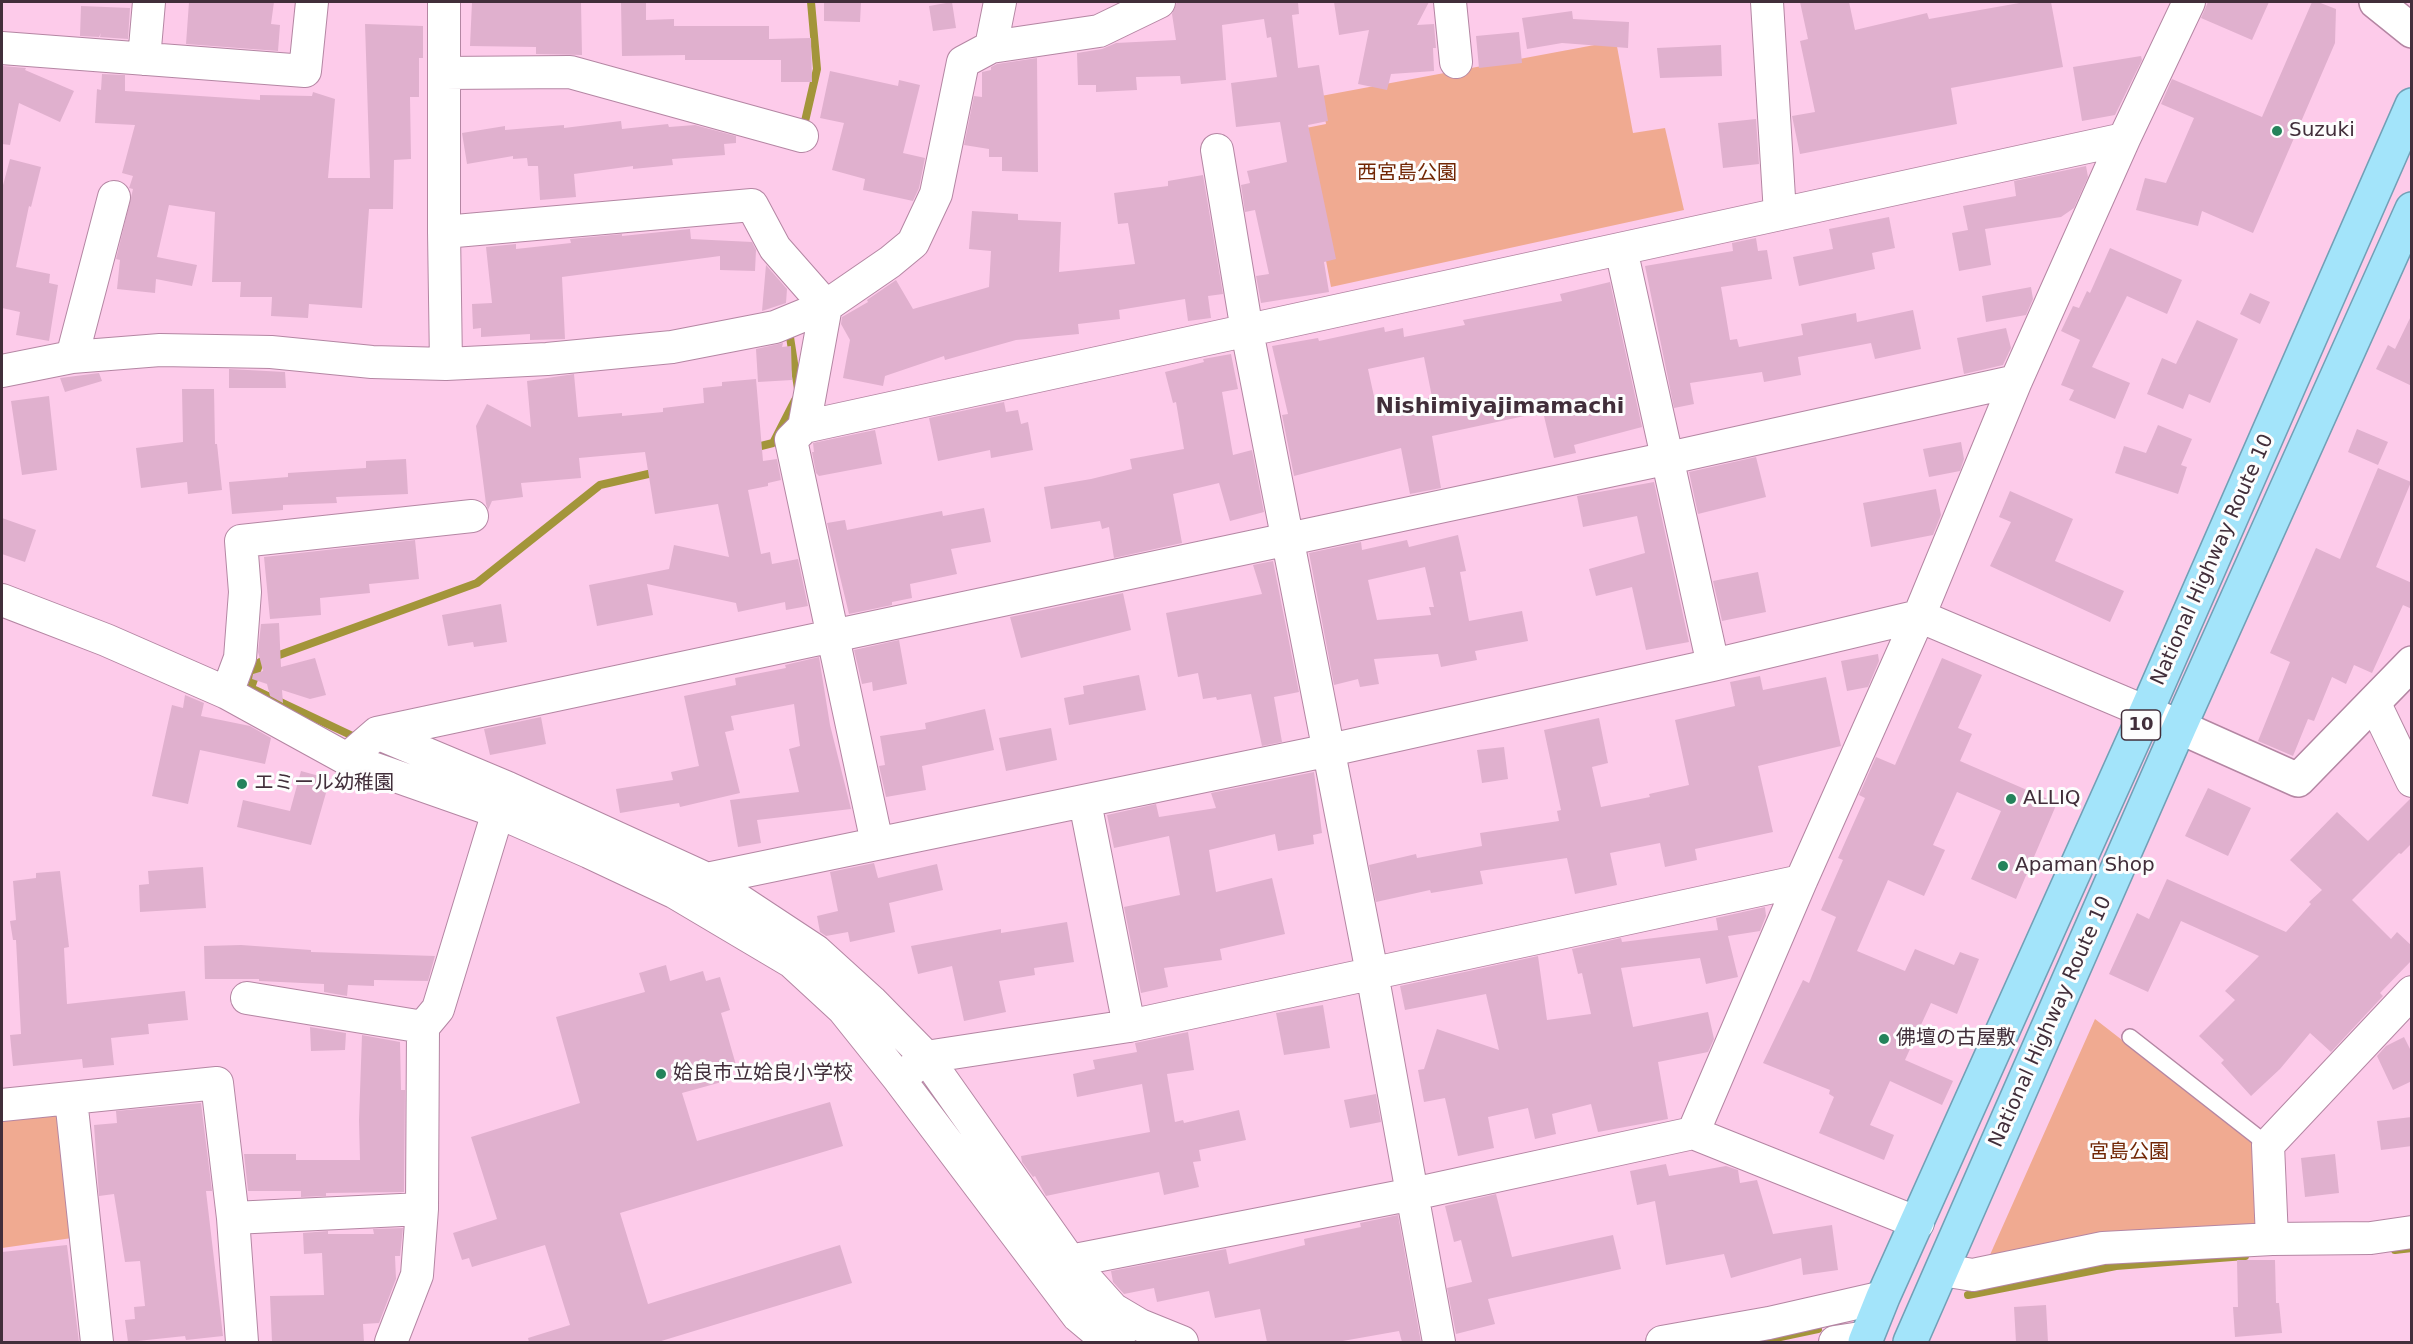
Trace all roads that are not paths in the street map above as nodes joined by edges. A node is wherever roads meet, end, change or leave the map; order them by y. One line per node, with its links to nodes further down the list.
1 (149, 2): 13 (street)
2 (312, 2): 13 (street)
3 (444, 2): 15 (street)
4 (1000, 2): 11 (street)
5 (1159, 2): 11 (street)
6 (1449, 2): 14 (street)
7 (1767, 2): 22 (street)
8 (2189, 2): 18 (street)
9 (2376, 2): 10 (street)
10 (2412, 31)
11 (991, 47): 25 (street)
12 (2, 48): 13 (street)
13 (144, 58)
14 (1456, 62)
15 (444, 73): 17 (street); 23 (street)
16 (2412, 105): 42 (highway, National Highway Route 10 / 10)
17 (802, 136)
18 (2124, 140): 22 (street); 30 (street)
19 (1217, 150): 26 (street)
20 (114, 197): 27 (street)
21 (2412, 209): 43 (highway, National Highway Route 10 / 10)
22 (1780, 213): 24 (street)
23 (444, 232): 25 (street); 28 (street)
24 (1622, 249): 26 (street); 32 (street)
25 (826, 306): 28 (street); 31 (street)
26 (1247, 331): 31 (street); 34 (street)
27 (72, 357): 28 (street); 29 (street)
28 (446, 364)
29 (2, 371)
30 (2016, 381): 32 (street); 36 (street)
31 (804, 427): 37 (street)
32 (1669, 458): 34 (street); 39 (street)
33 (472, 516): 40 (street)
34 (1288, 538): 37 (street); 45 (street)
35 (2, 600): 40 (street)
36 (1919, 616): 39 (street); 42 (street); 52 (street)
37 (834, 635): 44 (street); 50 (street)
38 (2412, 663): 41 (street)
39 (1713, 665): 45 (street)
40 (227, 693): 46 (street)
41 (2374, 702): 43 (street); 47 (street)
42 (2146, 712): 43 (street); 68 (highway, National Highway Route 10 / 10)
43 (2180, 726): 72 (highway, National Highway Route 10 / 10)
44 (377, 733): 46 (street); 51 (street)
45 (1330, 750): 48 (street); 53 (street)
46 (347, 759): 49 (street)
47 (2412, 781)
48 (1085, 802): 50 (street); 56 (street)
49 (498, 812): 57 (street); 60 (street)
50 (877, 843): 51 (street)
51 (706, 879): 59 (street)
52 (1801, 881): 53 (street); 63 (street)
53 (1372, 974): 56 (street); 65 (street)
54 (2412, 992): 64 (street)
55 (247, 998): 57 (street)
56 (1129, 1026): 59 (street)
57 (423, 1027): 66 (street)
58 (2130, 1037): 64 (lane)
59 (926, 1057): 60 (street); 71 (street)
60 (899, 1079): 78 (street)
61 (70, 1099): 62 (street); 67 (street); 75 (street)
62 (2, 1106)
63 (1693, 1133): 65 (street); 68 (street)
64 (2268, 1145): 70 (street)
65 (1413, 1194): 71 (street); 80 (street)
66 (422, 1209): 67 (street); 77 (street)
67 (233, 1218): 76 (street)
68 (1918, 1223): 73 (highway, National Highway Route 10 / 10)
69 (2412, 1232): 70 (street)
70 (2272, 1239): 72 (street)
71 (1070, 1261): 79 (street)
72 (1942, 1270): 83 (highway, National Highway Route 10 / 10)
73 (1883, 1297): 74 (highway, National Highway Route 10 / 10); 81 (street)
74 (1866, 1340): 82 (street)
75 (97, 1342)
76 (242, 1342)
77 (391, 1342)
78 (1119, 1342)
79 (1182, 1342)
80 (1439, 1342)
81 (1662, 1342)
82 (1835, 1342)
83 (1910, 1342)

